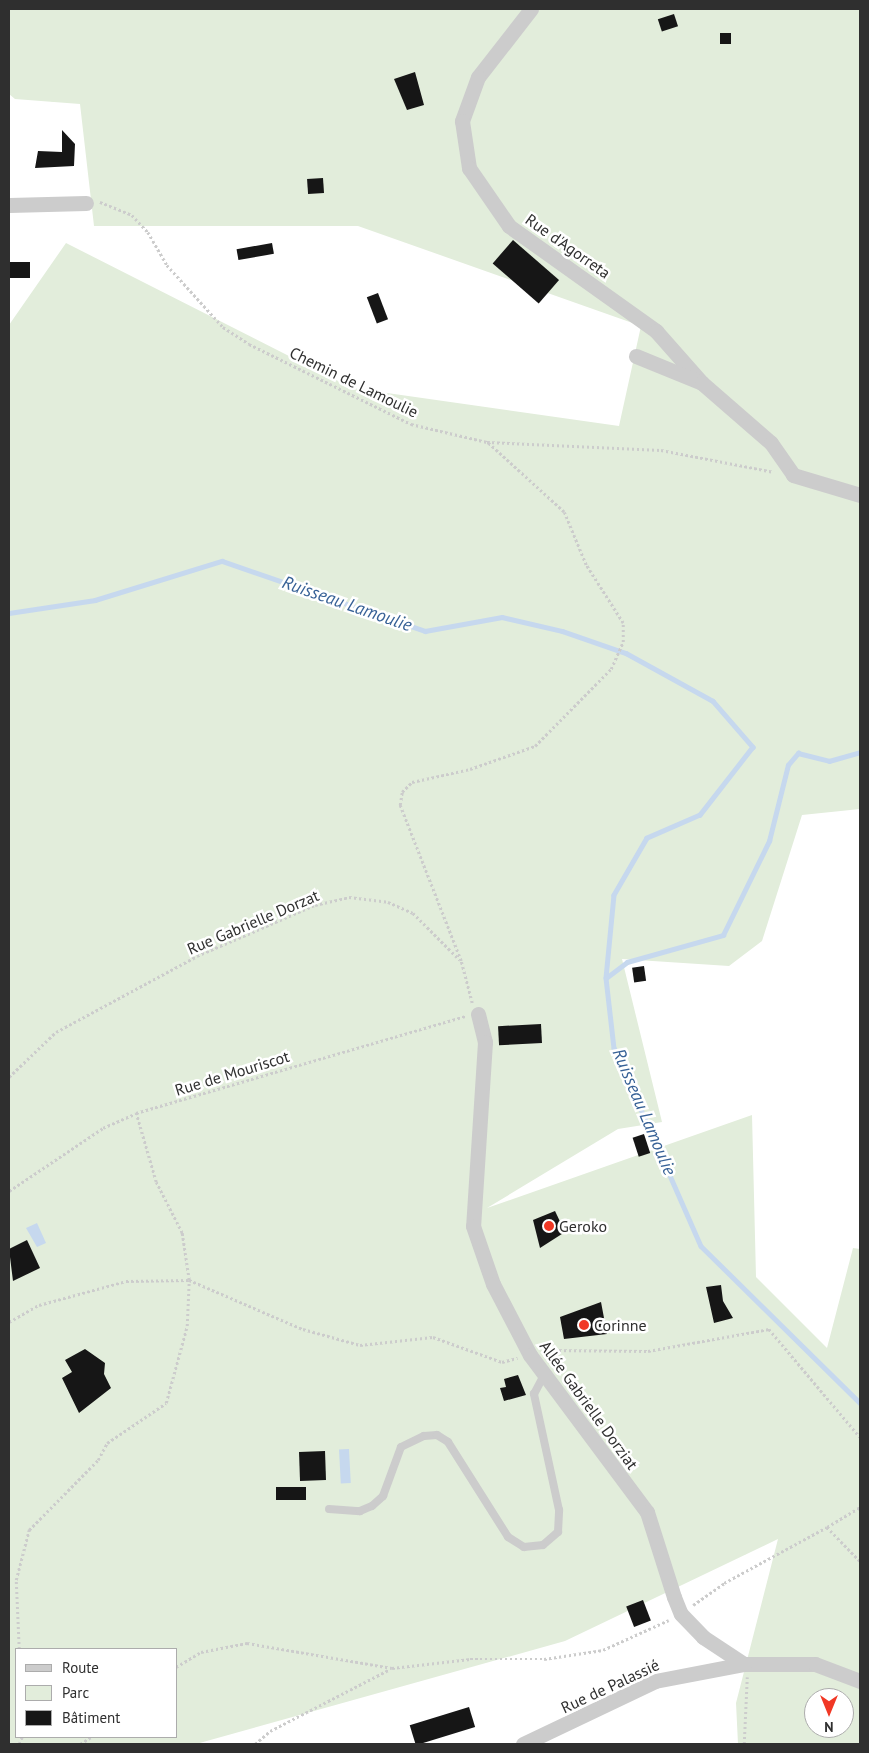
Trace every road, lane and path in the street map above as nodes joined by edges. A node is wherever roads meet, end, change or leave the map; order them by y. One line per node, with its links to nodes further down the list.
1 (531, 9): 5 (street, Rue d'Agorreta)
2 (86, 203): 3 (street); 6 (path, Chemin de Lamoulie)
3 (9, 205)
4 (636, 356): 5 (street, Rue d'Agorreta)
5 (702, 383): 7 (street, Rue d'Agorreta)
6 (487, 442): 7 (path, Chemin de Lamoulie); 9 (path)
7 (793, 475): 8 (street)
8 (860, 496)
9 (461, 961): 10 (path, Rue Gabrielle Dorzat); 11 (path, Rue Gabrielle Dorzat)
10 (478, 1014): 12 (path, Rue de Mouriscot); 16 (street, Allée Gabrielle Dorziat)
11 (9, 1077)
12 (136, 1114): 13 (path, Rue de Mouriscot); 14 (path)
13 (9, 1191)
14 (189, 1280): 15 (path); 16 (path); 24 (path)
15 (9, 1322)
16 (530, 1355): 17 (street, Allée Gabrielle Dorziat); 18 (path)
17 (544, 1375): 20 (lane); 23 (street, Allée Gabrielle Dorziat)
18 (860, 1437)
19 (860, 1507): 21 (path)
20 (328, 1509)
21 (827, 1527): 22 (path); 23 (path)
22 (860, 1561)
23 (681, 1614): 25 (street, Allée Gabrielle Dorziat); 27 (path)
24 (19, 1648)
25 (748, 1664): 28 (street); 30 (street, Rue de Palassié); 31 (path)
26 (178, 1666): 27 (path)
27 (392, 1668): 29 (path)
28 (860, 1681)
29 (255, 1744)
30 (523, 1744)
31 (744, 1744)

